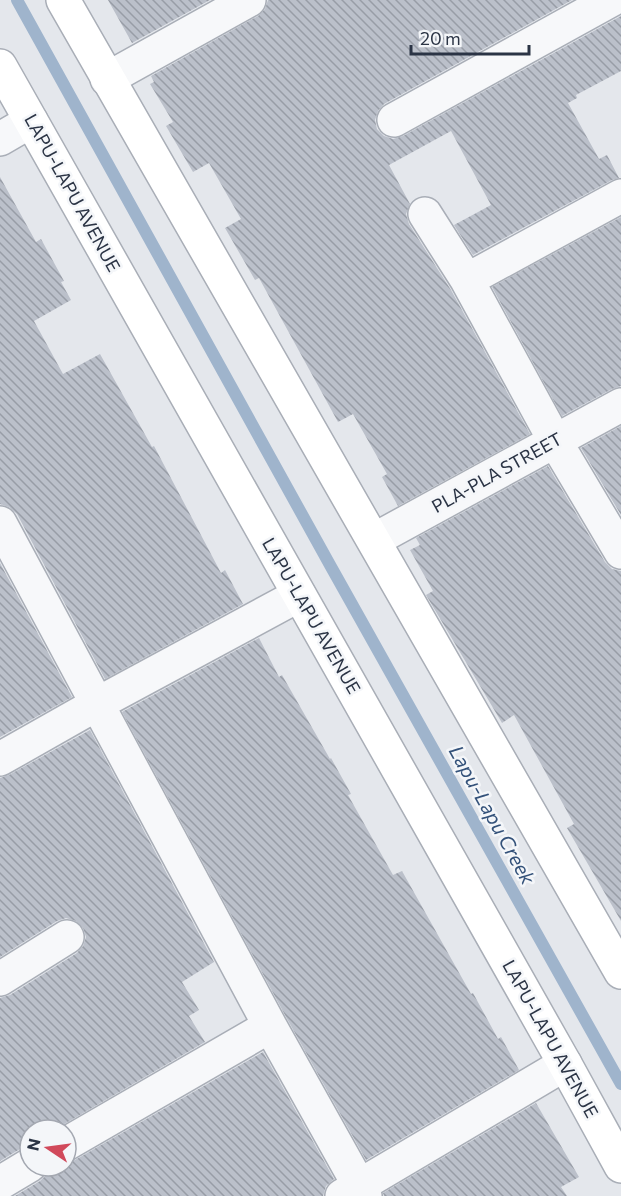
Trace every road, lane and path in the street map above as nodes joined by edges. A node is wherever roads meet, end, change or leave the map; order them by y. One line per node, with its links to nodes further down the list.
1 (63, 0): 5 (main road)
2 (249, 0): 5 (street)
3 (611, 0): 6 (street)
4 (0, 66): 7 (main road, LAPU-LAPU AVENUE)
5 (107, 79): 15 (main road)
6 (394, 120)
7 (31, 121): 8 (street); 17 (main road, LAPU-LAPU AVENUE)
8 (0, 139)
9 (621, 196): 11 (street)
10 (425, 214): 11 (street)
11 (467, 280): 13 (street)
12 (621, 405): 13 (street, PLA-PLA STREET)
13 (555, 441): 15 (street, PLA-PLA STREET); 16 (street)
14 (3, 534): 18 (street)
15 (374, 540): 21 (main road)
16 (621, 552)
17 (299, 595): 18 (street); 24 (main road, LAPU-LAPU AVENUE)
18 (97, 704): 19 (street); 23 (street)
19 (0, 759)
20 (67, 937): 22 (street)
21 (621, 972)
22 (0, 978)
23 (270, 1026): 25 (street); 29 (street)
24 (565, 1064): 26 (main road, LAPU-LAPU AVENUE); 29 (street)
25 (78, 1137)
26 (621, 1166)
27 (18, 1172): 28 (street)
28 (0, 1183)
29 (356, 1193)

